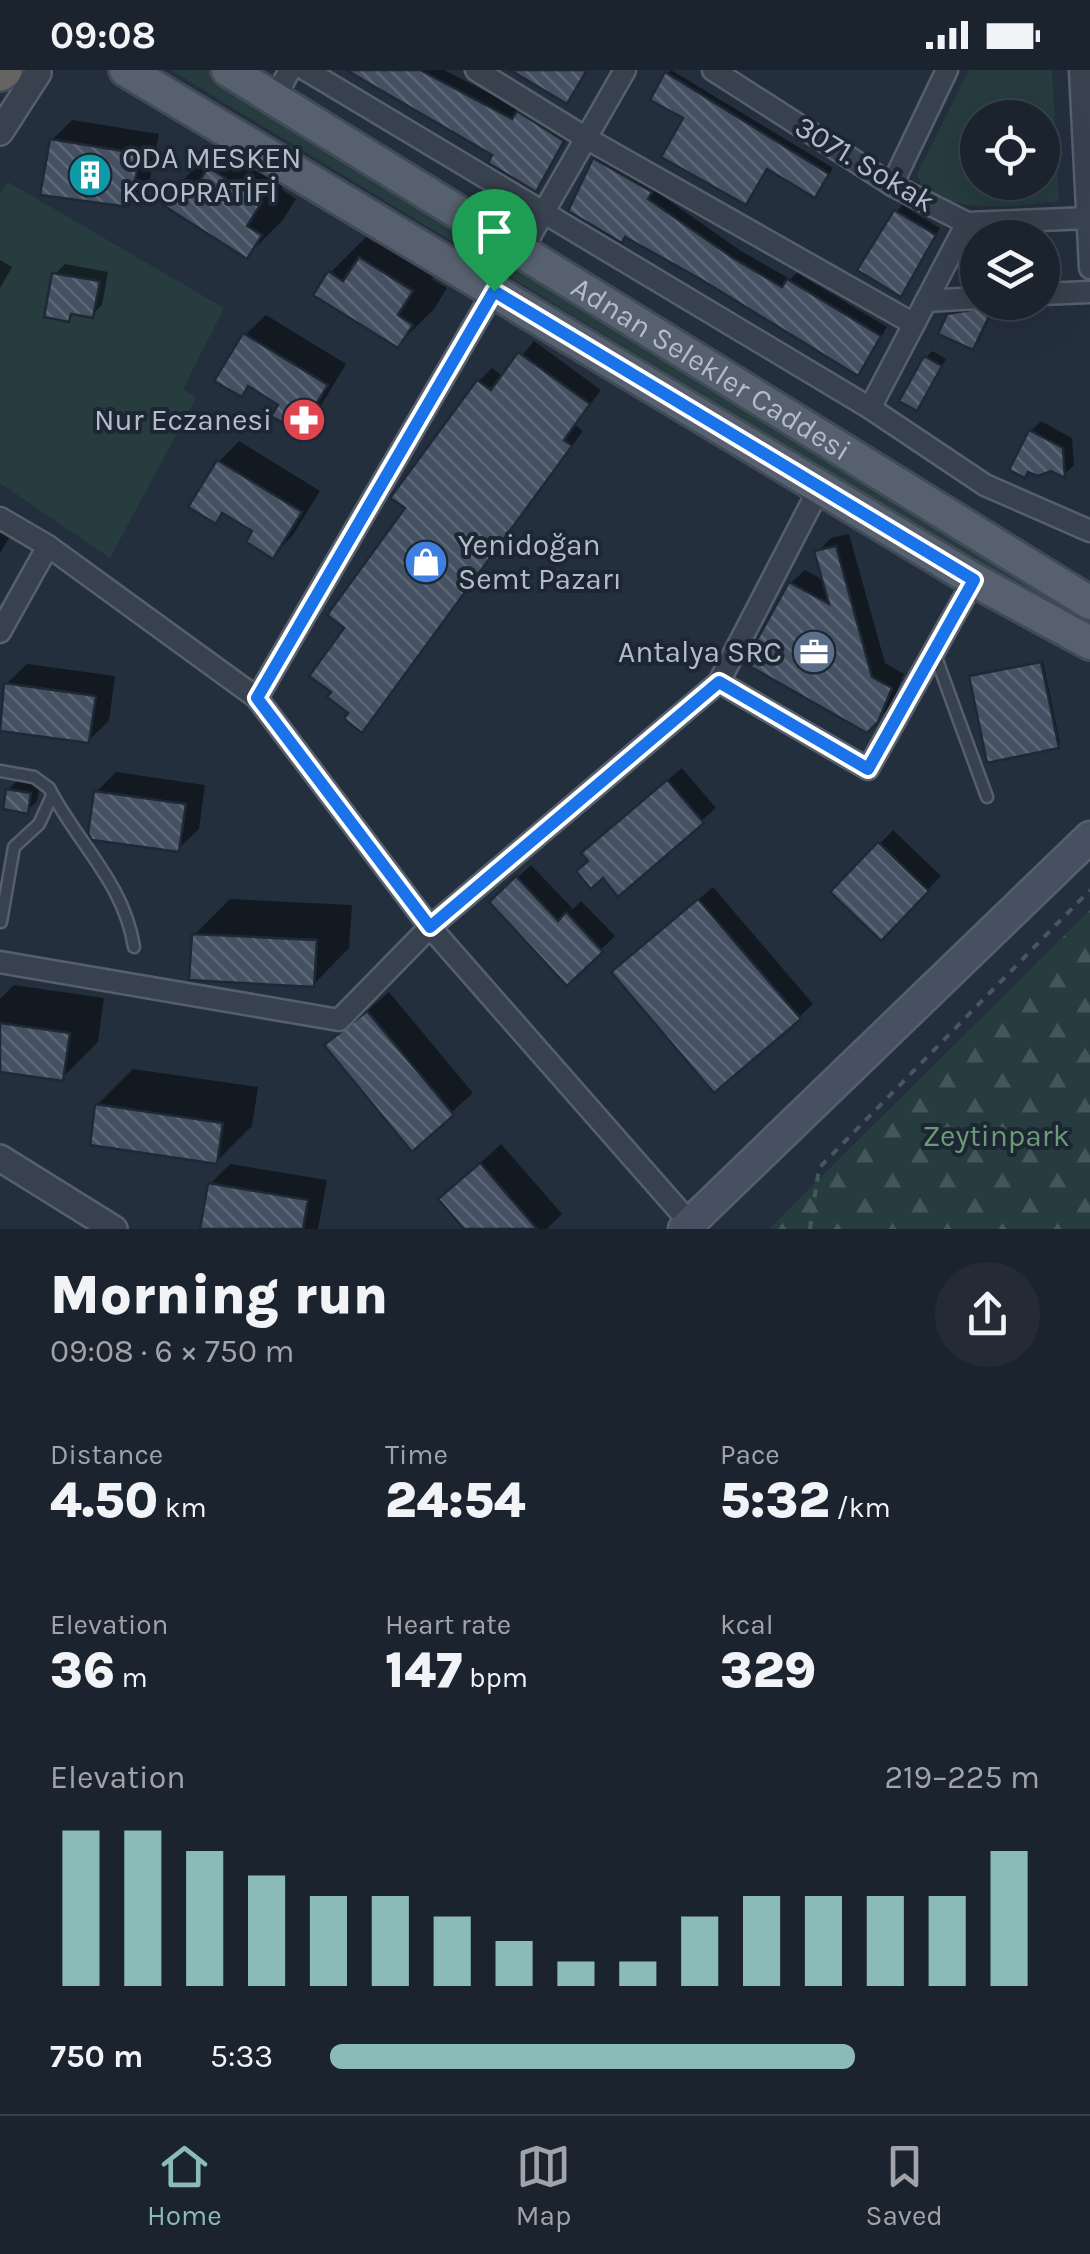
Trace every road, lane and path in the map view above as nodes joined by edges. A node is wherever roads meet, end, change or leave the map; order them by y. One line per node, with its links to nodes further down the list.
1 (126, 70): 22 (main road, Adnan Selekler Caddesi)
2 (228, 70): 11 (main road, Adnan Selekler Caddesi)
3 (290, 70): 11 (street)
4 (306, 70): 15 (street)
5 (476, 70): 13 (street)
6 (625, 70): 13 (street)
7 (713, 70): 14 (street, 3071. Sokak)
8 (947, 70): 14 (street)
9 (1080, 70): 18 (street)
10 (14, 72): 12 (street)
11 (274, 99): 20 (main road, Adnan Selekler Caddesi)
12 (0, 132)
13 (586, 138): 15 (street); 27 (street)
14 (892, 185): 16 (street, 3071. Sokak)
15 (544, 212): 20 (street); 28 (street)
16 (961, 220)
17 (1060, 229): 18 (street, 3071. Sokak)
18 (1089, 231): 21 (street)
19 (960, 236): 26 (street)
20 (522, 250): 34 (main road, Adnan Selekler Caddesi)
21 (1090, 268)
22 (494, 291): 29 (main road, Adnan Selekler Caddesi); 39 (street)
23 (1090, 292): 24 (street)
24 (1060, 293)
25 (960, 299): 26 (street)
26 (926, 301): 27 (street)
27 (914, 324): 28 (street)
28 (870, 408): 31 (street)
29 (820, 487): 33 (main road, Adnan Selekler Caddesi); 38 (street)
30 (0, 518): 32 (street)
31 (1090, 530)
32 (48, 546): 35 (street); 39 (street)
33 (974, 580): 36 (main road, Adnan Selekler Caddesi); 37 (street)
34 (1089, 597)
35 (0, 632)
36 (1086, 643)
37 (934, 651): 38 (street); 42 (lane)
38 (719, 682): 48 (street)
39 (257, 698): 48 (street)
40 (0, 771): 41 (lane)
41 (52, 796): 47 (lane); 49 (lane)
42 (988, 797)
43 (1090, 821): 45 (main road)
44 (1090, 837): 45 (main road)
45 (1060, 862): 52 (main road)
46 (1090, 890): 54 (path)
47 (0, 922)
48 (430, 927): 50 (street); 52 (street)
49 (134, 947)
50 (0, 962)
51 (0, 1158): 53 (street)
52 (687, 1226)
53 (114, 1229)
54 (810, 1229)

